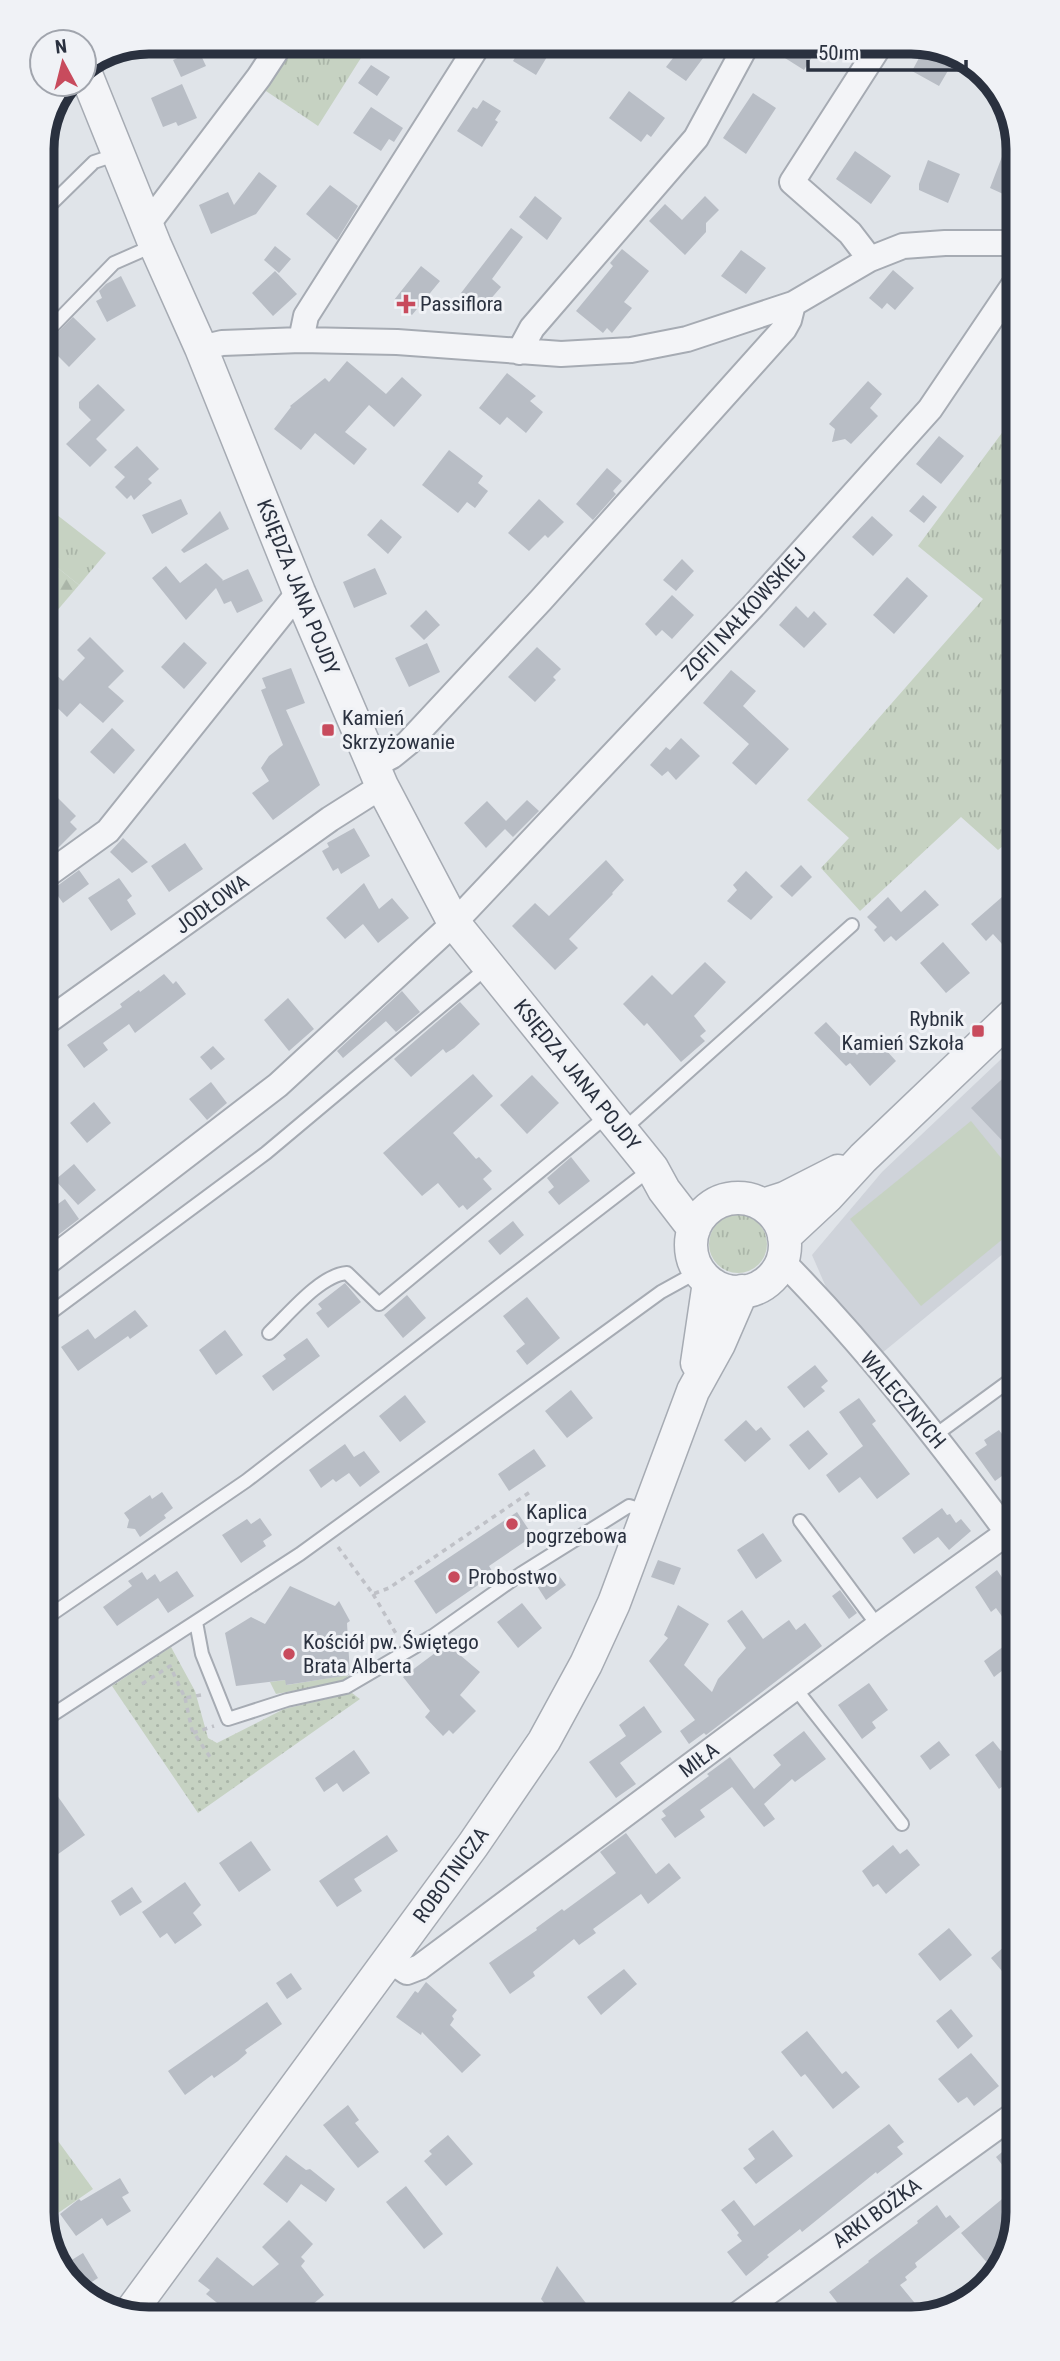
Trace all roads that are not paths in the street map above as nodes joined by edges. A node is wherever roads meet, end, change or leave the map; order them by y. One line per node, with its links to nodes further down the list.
1 (274, 54): 8 (street)
2 (472, 54): 14 (street)
3 (742, 54): 16 (street)
4 (874, 54): 10 (street)
5 (96, 98): 6 (street, KSIĘDZA JANA POJDY)
6 (119, 154): 7 (lane); 8 (street, KSIĘDZA JANA POJDY)
7 (54, 201)
8 (151, 235): 13 (lane); 15 (street, KSIĘDZA JANA POJDY)
9 (1006, 243): 10 (street)
10 (870, 259): 12 (street)
11 (1006, 296): 20 (street, ZOFII NAŁKOWSKIEJ)
12 (793, 304): 16 (street); 18 (street, JODŁOWA)
13 (54, 325)
14 (301, 340): 15 (street); 16 (street)
15 (201, 348): 17 (street, KSIĘDZA JANA POJDY)
16 (519, 352)
17 (299, 592): 18 (street, KSIĘDZA JANA POJDY); 19 (street)
18 (377, 776): 20 (street, KSIĘDZA JANA POJDY); 23 (street, JODŁOWA)
19 (54, 870)
20 (454, 923): 22 (street, KSIĘDZA JANA POJDY); 32 (street, ZOFII NAŁKOWSKIEJ)
21 (852, 925): 25 (lane)
22 (489, 966): 25 (street, KSIĘDZA JANA POJDY); 35 (lane)
23 (54, 1017)
24 (1006, 1022): 26 (street)
25 (615, 1123): 27 (street, KSIĘDZA JANA POJDY); 36 (lane)
26 (863, 1158): 29 (street); 31 (street)
27 (652, 1168): 28 (street, KSIĘDZA JANA POJDY); 30 (street, KSIĘDZA JANA POJDY); 44 (lane)
28 (719, 1202): 29 (street); 30 (street)
29 (763, 1205): 31 (street)
30 (694, 1229): 33 (street)
31 (783, 1249): 34 (street); 39 (street, WALECZNYCH)
32 (54, 1257)
33 (704, 1276): 34 (street); 38 (street, ROBOTNICZA); 45 (lane)
34 (742, 1291): 38 (street, ROBOTNICZA)
35 (54, 1310)
36 (269, 1333)
37 (1006, 1383): 39 (lane)
38 (693, 1391): 40 (street, ROBOTNICZA)
39 (934, 1436): 42 (street, WALECZNYCH)
40 (649, 1512): 45 (lane); 50 (street, ROBOTNICZA)
41 (800, 1521): 46 (lane)
42 (1006, 1531)
43 (1006, 1543): 46 (street, MIŁA)
44 (54, 1613)
45 (196, 1622): 48 (lane)
46 (878, 1626): 47 (street, MIŁA)
47 (795, 1688): 49 (lane); 50 (street, MIŁA)
48 (54, 1714)
49 (902, 1824)
50 (389, 1960): 52 (street, ROBOTNICZA)
51 (1006, 2121): 53 (street, ARKI BOŻKA)
52 (135, 2306)
53 (748, 2307)

